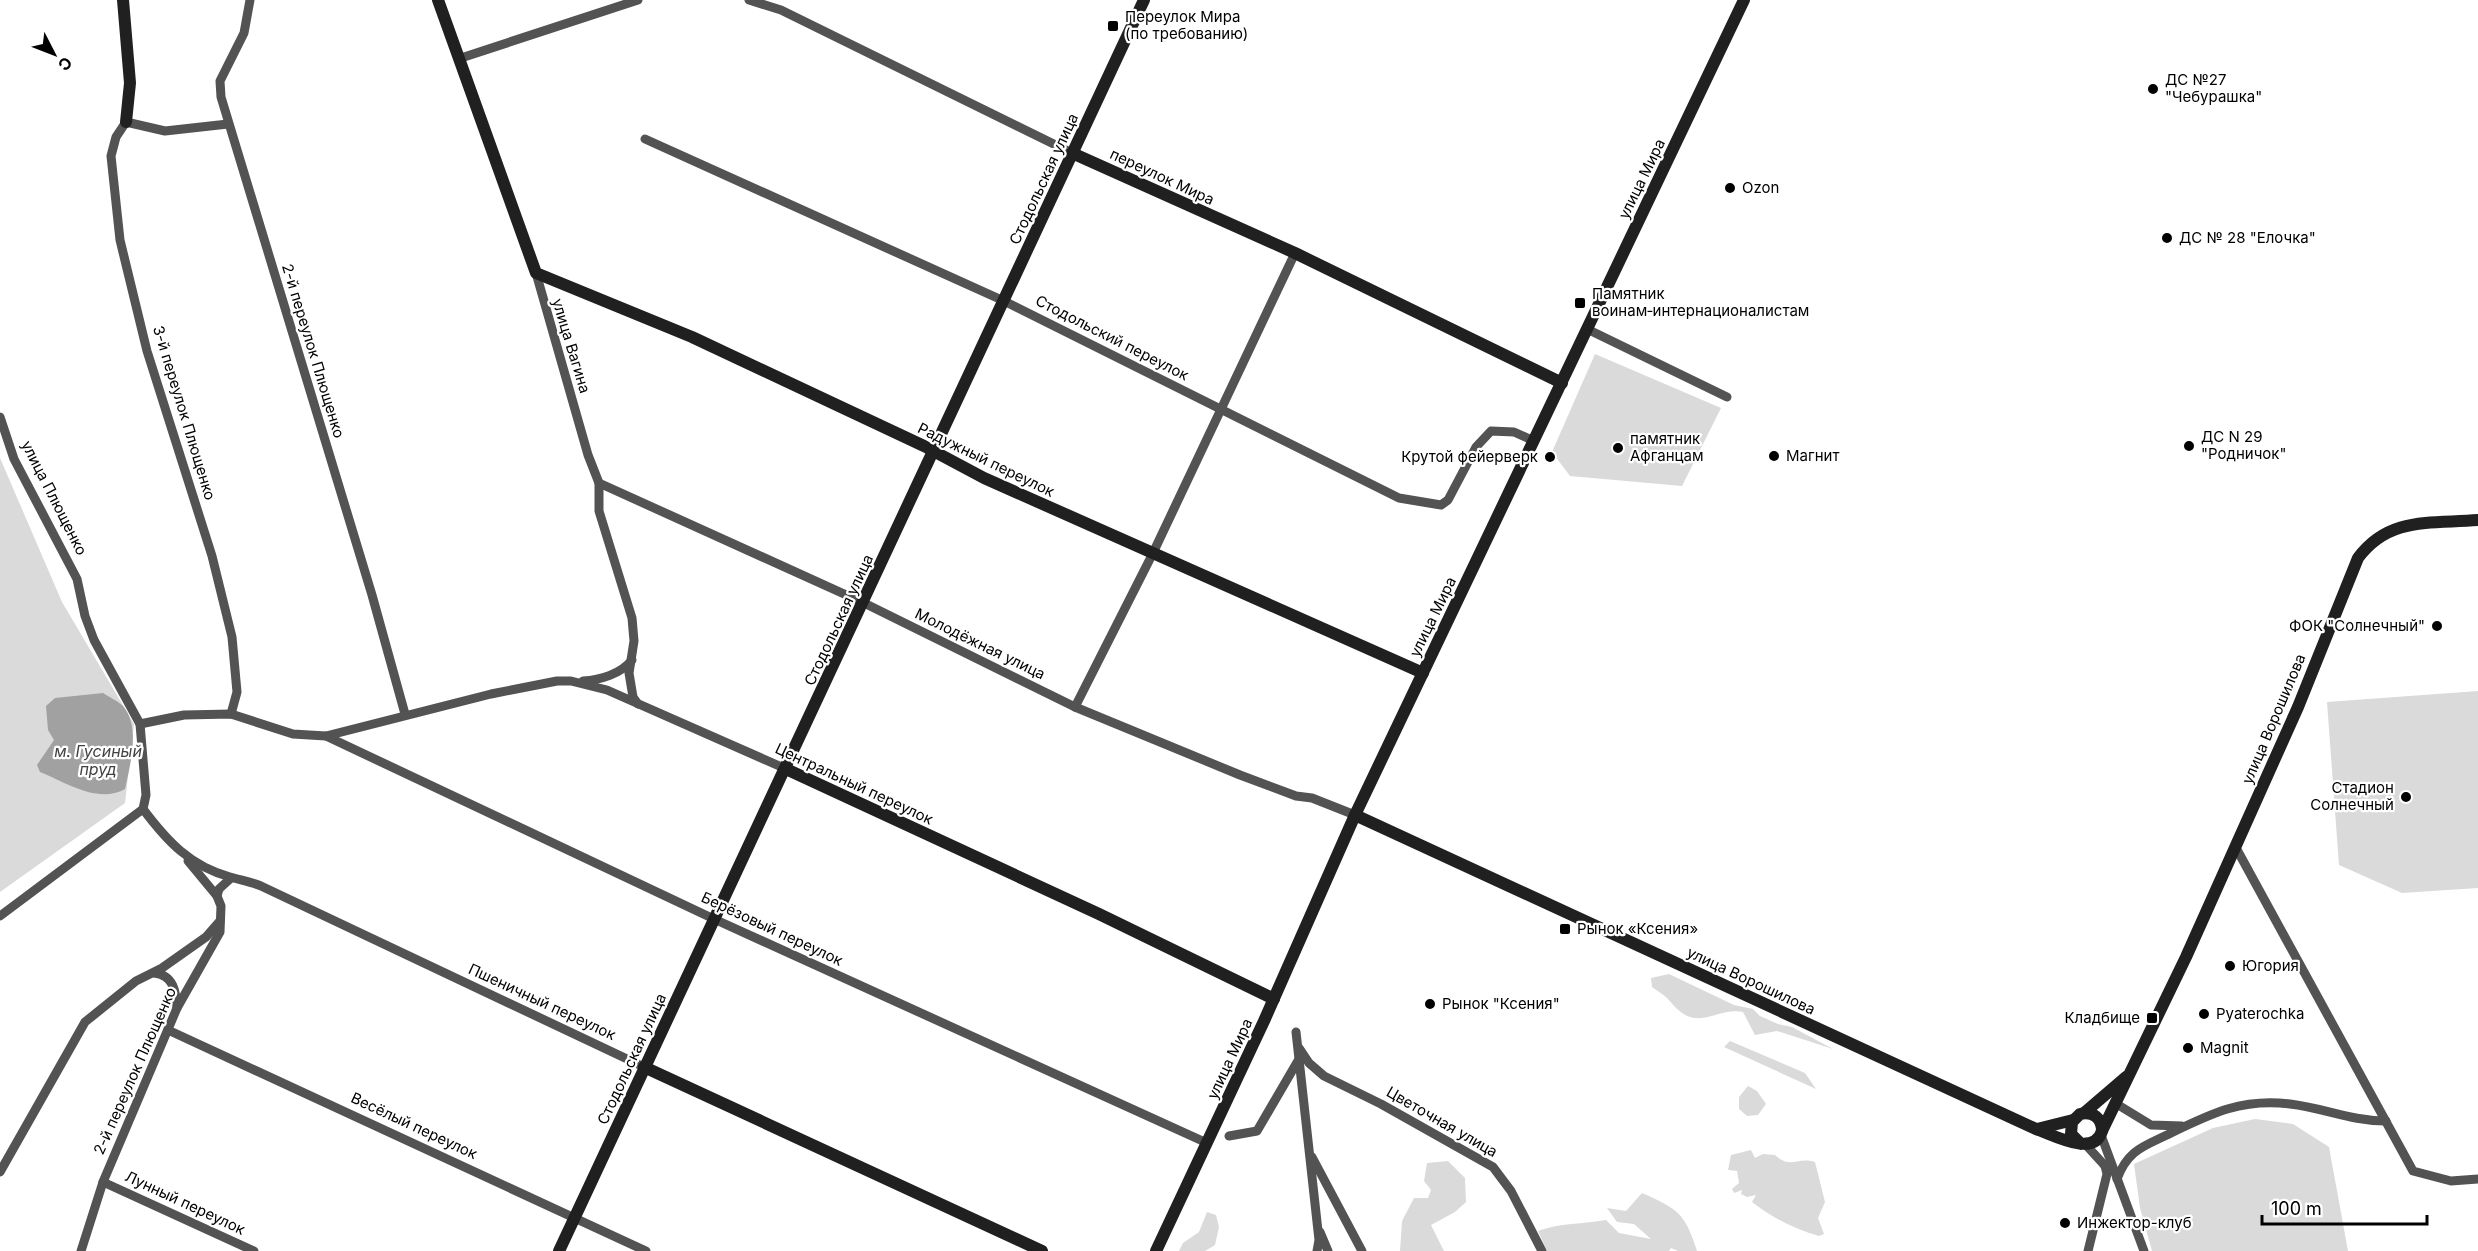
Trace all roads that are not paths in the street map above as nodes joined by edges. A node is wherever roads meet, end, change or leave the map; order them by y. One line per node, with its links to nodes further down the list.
1 (123, 0): 11 (street)
2 (250, 0): 12 (street, 2-й переулок Плющенко)
3 (438, 0): 10 (street, улица Вагина)
4 (638, 0): 10 (street)
5 (748, 0): 9 (street, переулок Мира)
6 (778, 0): 9 (street)
7 (1144, 0): 14 (street, Стодольская улица)
8 (1744, 0): 18 (street, улица Мира)
9 (782, 10): 14 (street, переулок Мира)
10 (461, 58): 16 (street, улица Вагина)
11 (126, 122): 12 (street); 34 (street, 3-й переулок Плющенко)
12 (228, 124): 35 (street, 2-й переулок Плющенко)
13 (645, 139): 17 (street, Стодольский переулок)
14 (1072, 153): 15 (street, переулок Мира); 17 (street, Стодольская улица)
15 (1295, 254): 19 (street, переулок Мира); 21 (street)
16 (536, 273): 24 (street, Радужный переулок); 25 (street, улица Вагина)
17 (1004, 301): 21 (street, Стодольский переулок); 24 (street, Стодольская улица)
18 (1587, 329): 19 (street, улица Мира); 20 (street)
19 (1562, 384): 23 (street, улица Мира)
20 (1727, 397)
21 (1221, 410): 23 (street, Стодольский переулок); 27 (street)
22 (0, 417): 36 (street, улица Плющенко)
23 (1534, 441): 30 (street, улица Мира)
24 (934, 452): 27 (street, Радужный переулок); 28 (street, Стодольская улица)
25 (599, 483): 28 (street, Молодёжная улица); 29 (street, улица Вагина)
26 (2478, 520): 41 (street, улица Ворошилова)
27 (1153, 554): 30 (street, Радужный переулок); 33 (street)
28 (864, 603): 33 (street, Молодёжная улица); 38 (street, Стодольская улица)
29 (632, 660): 31 (street); 32 (street, улица Вагина)
30 (1423, 673): 40 (street, улица Мира)
31 (571, 681): 32 (street, Центральный переулок); 35 (street, Центральный переулок)
32 (639, 706): 38 (street, Центральный переулок)
33 (1075, 707): 40 (street, Молодёжная улица)
34 (231, 714): 36 (street); 37 (street)
35 (405, 714): 37 (street)
36 (140, 724): 39 (street, улица Плющенко)
37 (326, 736): 47 (street, Берёзовый переулок)
38 (786, 769): 47 (street, Стодольская улица); 49 (street, Центральный переулок)
39 (143, 809): 42 (street, Пшеничный переулок); 45 (street)
40 (1355, 814): 49 (street, улица Мира); 61 (street, улица Ворошилова)
41 (2235, 846): 56 (street, улица Ворошилова); 59 (street)
42 (179, 851): 43 (street, Пшеничный переулок); 44 (street)
43 (231, 878): 44 (street); 55 (street, Пшеничный переулок)
44 (217, 896): 46 (street, 2-й переулок Плющенко)
45 (0, 916)
46 (221, 919): 48 (street); 50 (street, 2-й переулок Плющенко)
47 (714, 919): 55 (street, Стодольская улица); 64 (street, Берёзовый переулок)
48 (154, 973): 50 (street); 68 (street)
49 (1274, 999): 64 (street, улица Мира)
50 (177, 1008): 51 (street, 2-й переулок Плющенко)
51 (168, 1030): 71 (street, 2-й переулок Плющенко); 72 (street, Весёлый переулок)
52 (1296, 1032): 53 (street)
53 (1299, 1048): 54 (street); 83 (street, Цветочная улица)
54 (1299, 1059): 63 (street); 66 (street)
55 (644, 1067): 72 (street, Стодольская улица); 78 (street, Пшеничный переулок)
56 (2129, 1074): 57 (street, улица Ворошилова); 58 (street, улица Ворошилова)
57 (2115, 1103): 60 (street); 62 (street, улица Ворошилова)
58 (2078, 1116): 61 (street, улица Ворошилова); 62 (street); 65 (street)
59 (2386, 1121): 60 (street); 70 (street)
60 (2185, 1126): 69 (street)
61 (2036, 1129): 65 (street, улица Ворошилова)
62 (2102, 1133): 65 (street); 69 (street)
63 (1229, 1136)
64 (1208, 1143): 79 (street, улица Мира)
65 (2084, 1145): 67 (street)
66 (1308, 1149): 73 (street); 82 (street)
67 (2105, 1166): 69 (street); 84 (street)
68 (0, 1172)
69 (2117, 1179): 85 (street)
70 (2478, 1179)
71 (103, 1182): 74 (street, 2-й переулок Плющенко); 75 (street, Лунный переулок)
72 (575, 1217): 76 (street, Стодольская улица); 77 (street, Весёлый переулок)
73 (1318, 1227): 80 (street); 81 (street)
74 (81, 1251)
75 (254, 1251)
76 (560, 1251)
77 (646, 1251)
78 (1042, 1251)
79 (1156, 1251)
80 (1317, 1251)
81 (1328, 1251)
82 (1362, 1251)
83 (1542, 1251)
84 (2088, 1251)
85 (2144, 1251)

